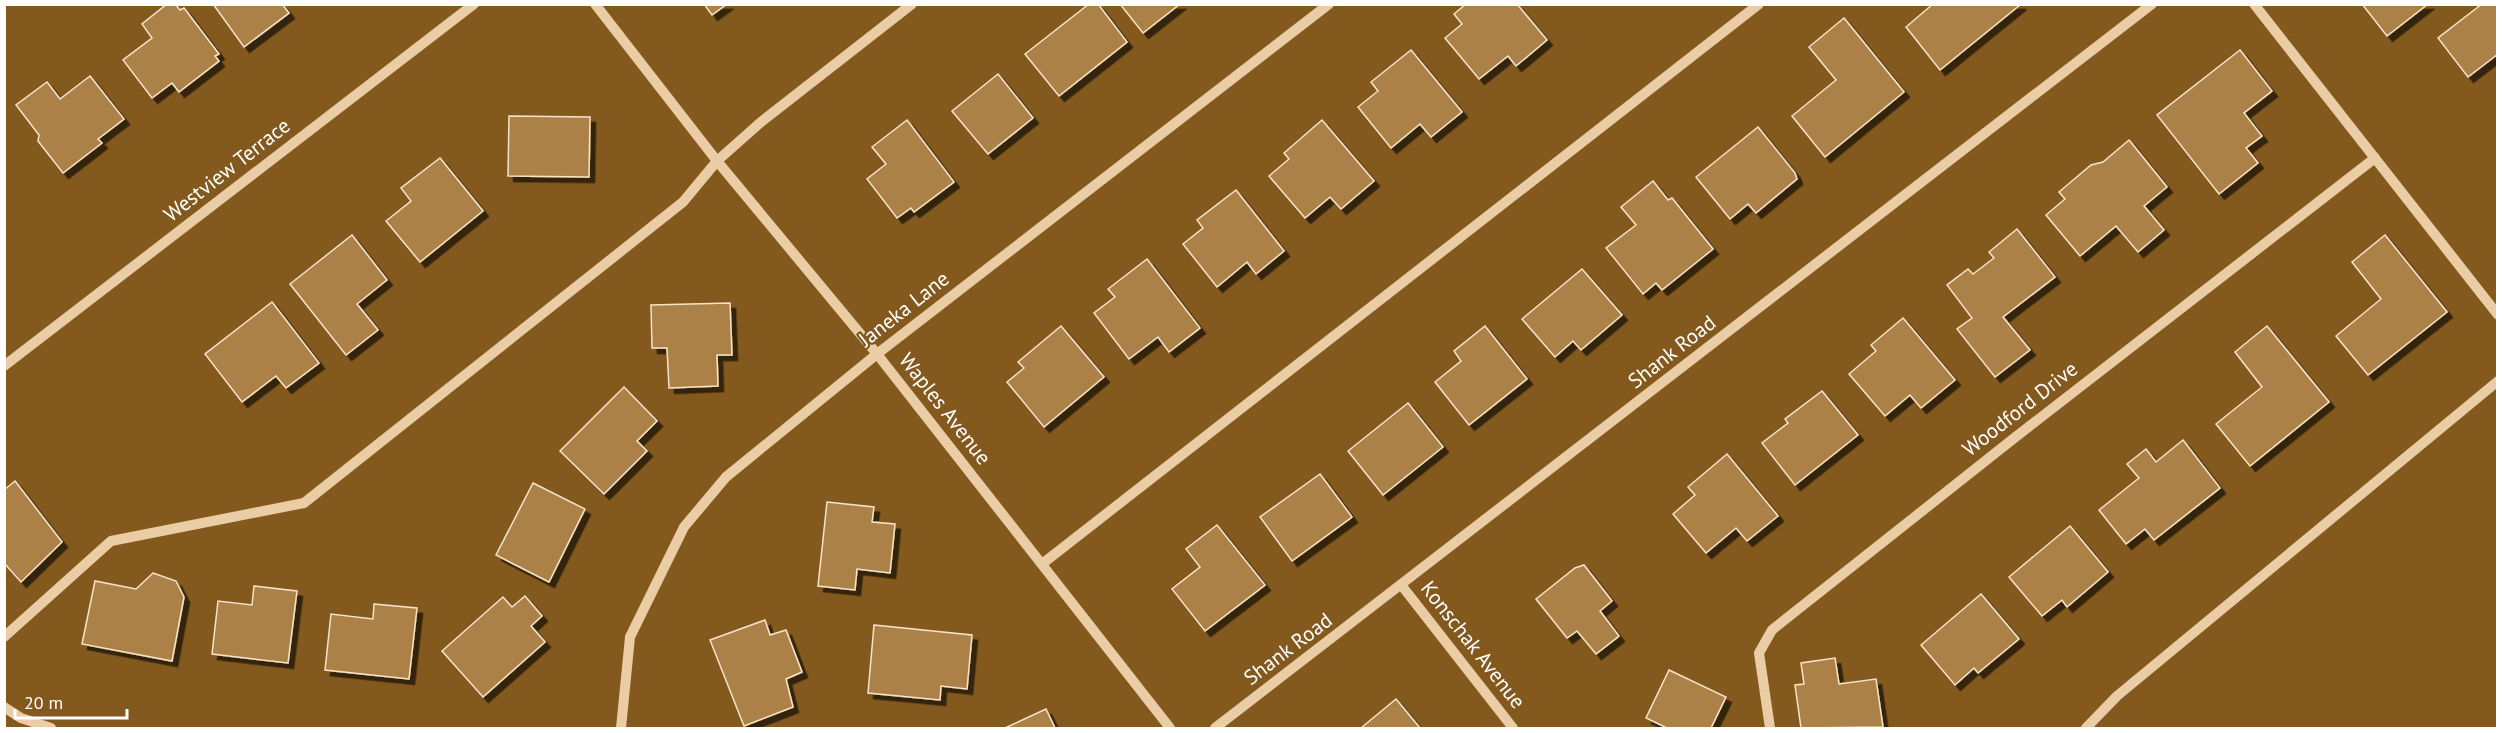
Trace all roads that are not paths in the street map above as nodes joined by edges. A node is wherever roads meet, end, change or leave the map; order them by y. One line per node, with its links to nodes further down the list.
1 (474, 4): 12 (street, Westview Terrace)
2 (595, 4): 9 (street, Waples Avenue)
3 (912, 4): 9 (street)
4 (1329, 4): 11 (street, Janeka Lane)
5 (1759, 4): 14 (street)
6 (2152, 4): 15 (street, Shank Road)
7 (2254, 4): 8 (street)
8 (2375, 158): 10 (street); 23 (street, Woodford Drive)
9 (717, 161): 11 (street, Waples Avenue); 16 (street)
10 (2498, 315)
11 (878, 354): 14 (street, Waples Avenue); 19 (street, Janeka Lane)
12 (4, 366)
13 (2498, 381): 24 (street)
14 (1042, 564): 20 (street, Waples Avenue)
15 (1402, 586): 21 (street, Shank Road); 22 (street, Konschak Avenue)
16 (4, 637)
17 (4, 707): 18 (street)
18 (51, 729)
19 (621, 729)
20 (1170, 729)
21 (1215, 729)
22 (1513, 729)
23 (1770, 729)
24 (2086, 729)

